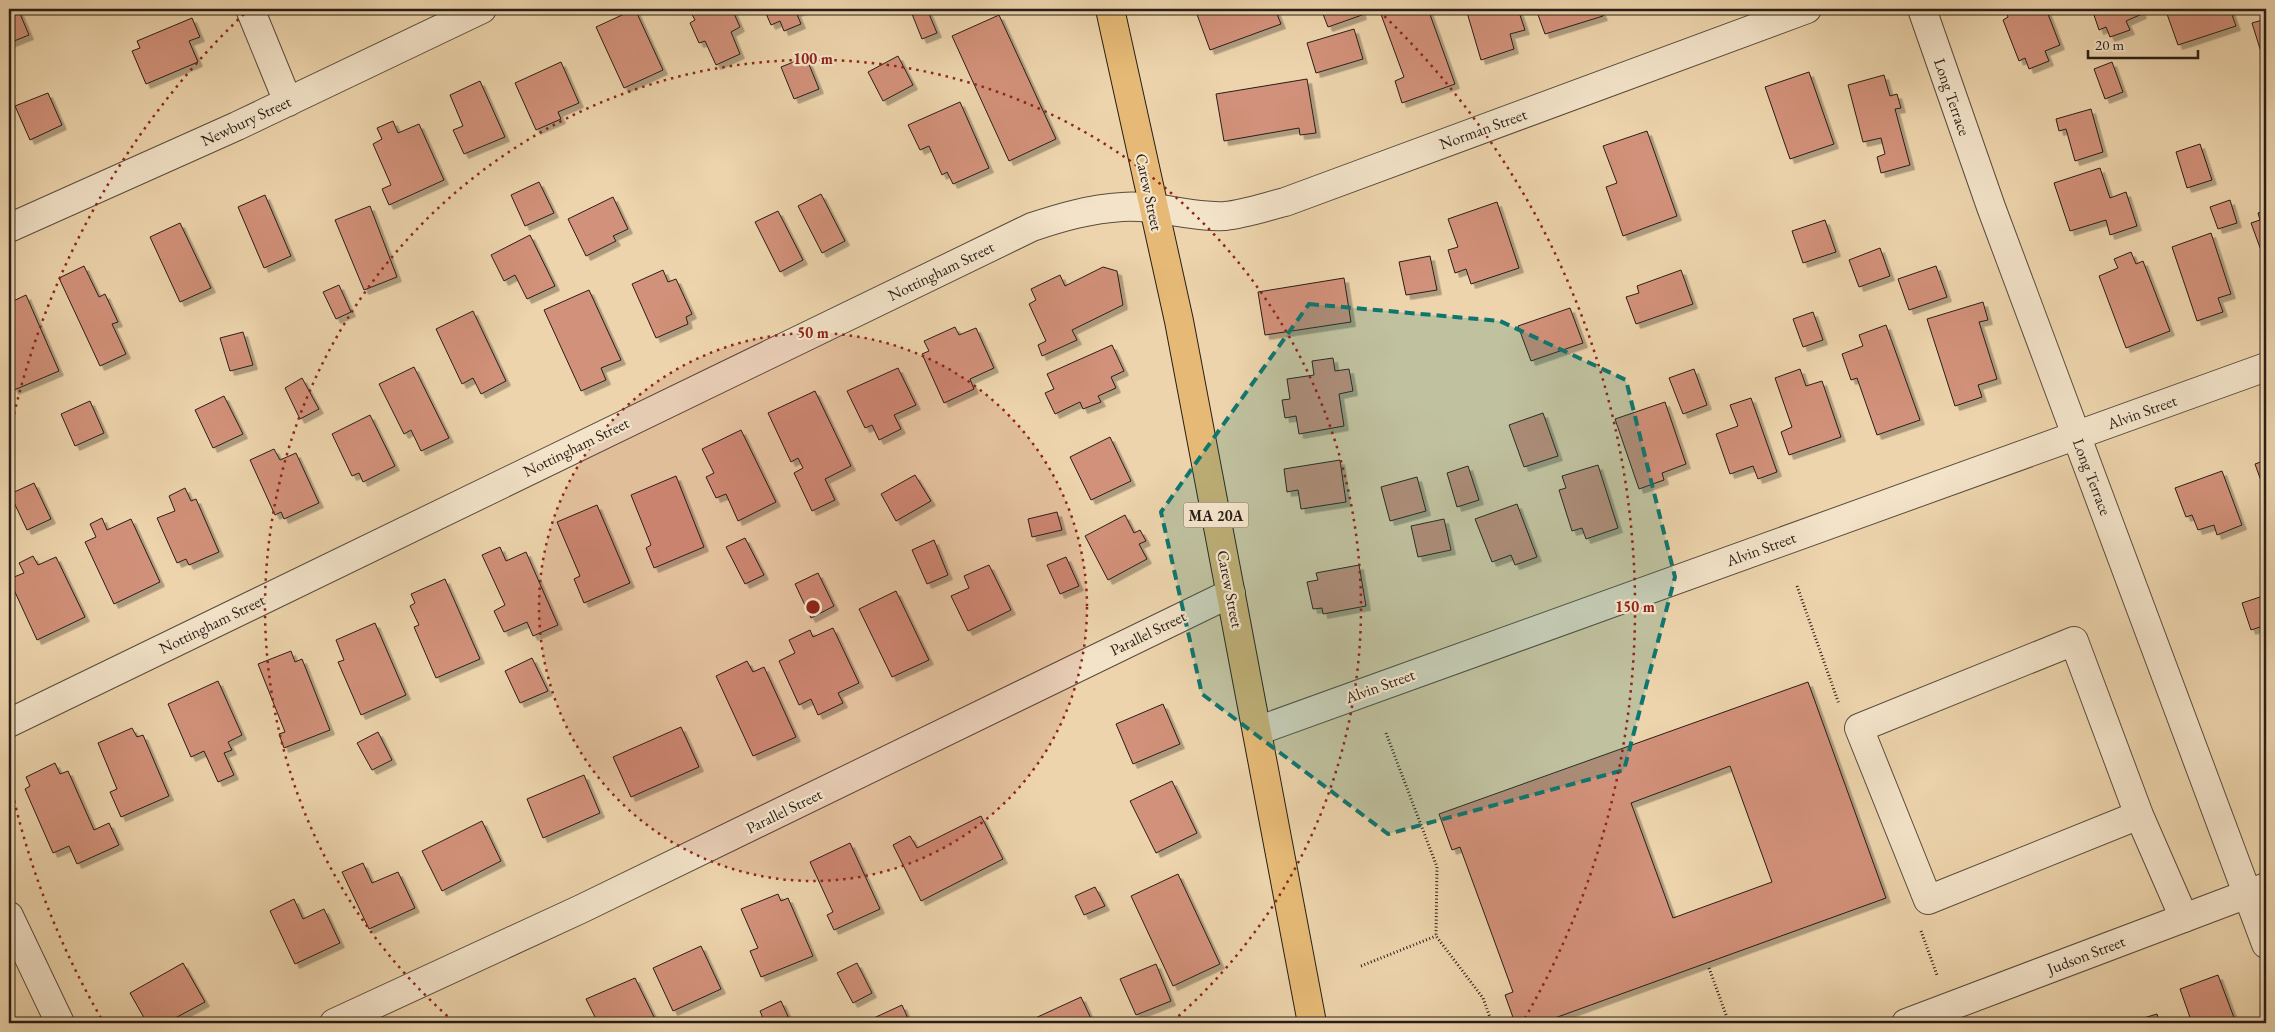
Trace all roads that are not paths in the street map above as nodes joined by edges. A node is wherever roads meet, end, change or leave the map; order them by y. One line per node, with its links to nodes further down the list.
1 (250, 9): 6 (street)
2 (482, 9): 6 (street, Newbury Street)
3 (1110, 9): 7 (main road, Carew Street / MA 20A)
4 (1807, 9): 7 (street, Norman Street)
5 (1922, 9): 10 (street, Long Terrace)
6 (288, 102): 8 (street, Newbury Street)
7 (1153, 210): 11 (main road, Carew Street / MA 20A); 12 (street, Nottingham Street)
8 (9, 228)
9 (2266, 367): 10 (street, Alvin Street)
10 (2076, 436): 13 (street, Alvin Street); 15 (street, Long Terrace)
11 (1231, 593): 13 (main road, Carew Street / MA 20A); 21 (street, Parallel Street)
12 (9, 723)
13 (1256, 731): 19 (main road, Carew Street / MA 20A)
14 (2139, 815): 14 (street); 17 (street)
15 (2257, 890): 17 (street, Judson Street); 18 (street, Long Terrace)
16 (9, 916): 20 (street)
17 (2184, 918): 22 (street, Judson Street)
18 (2266, 944)
19 (1308, 1022)
20 (60, 1023)
21 (334, 1023)
22 (1906, 1023)

